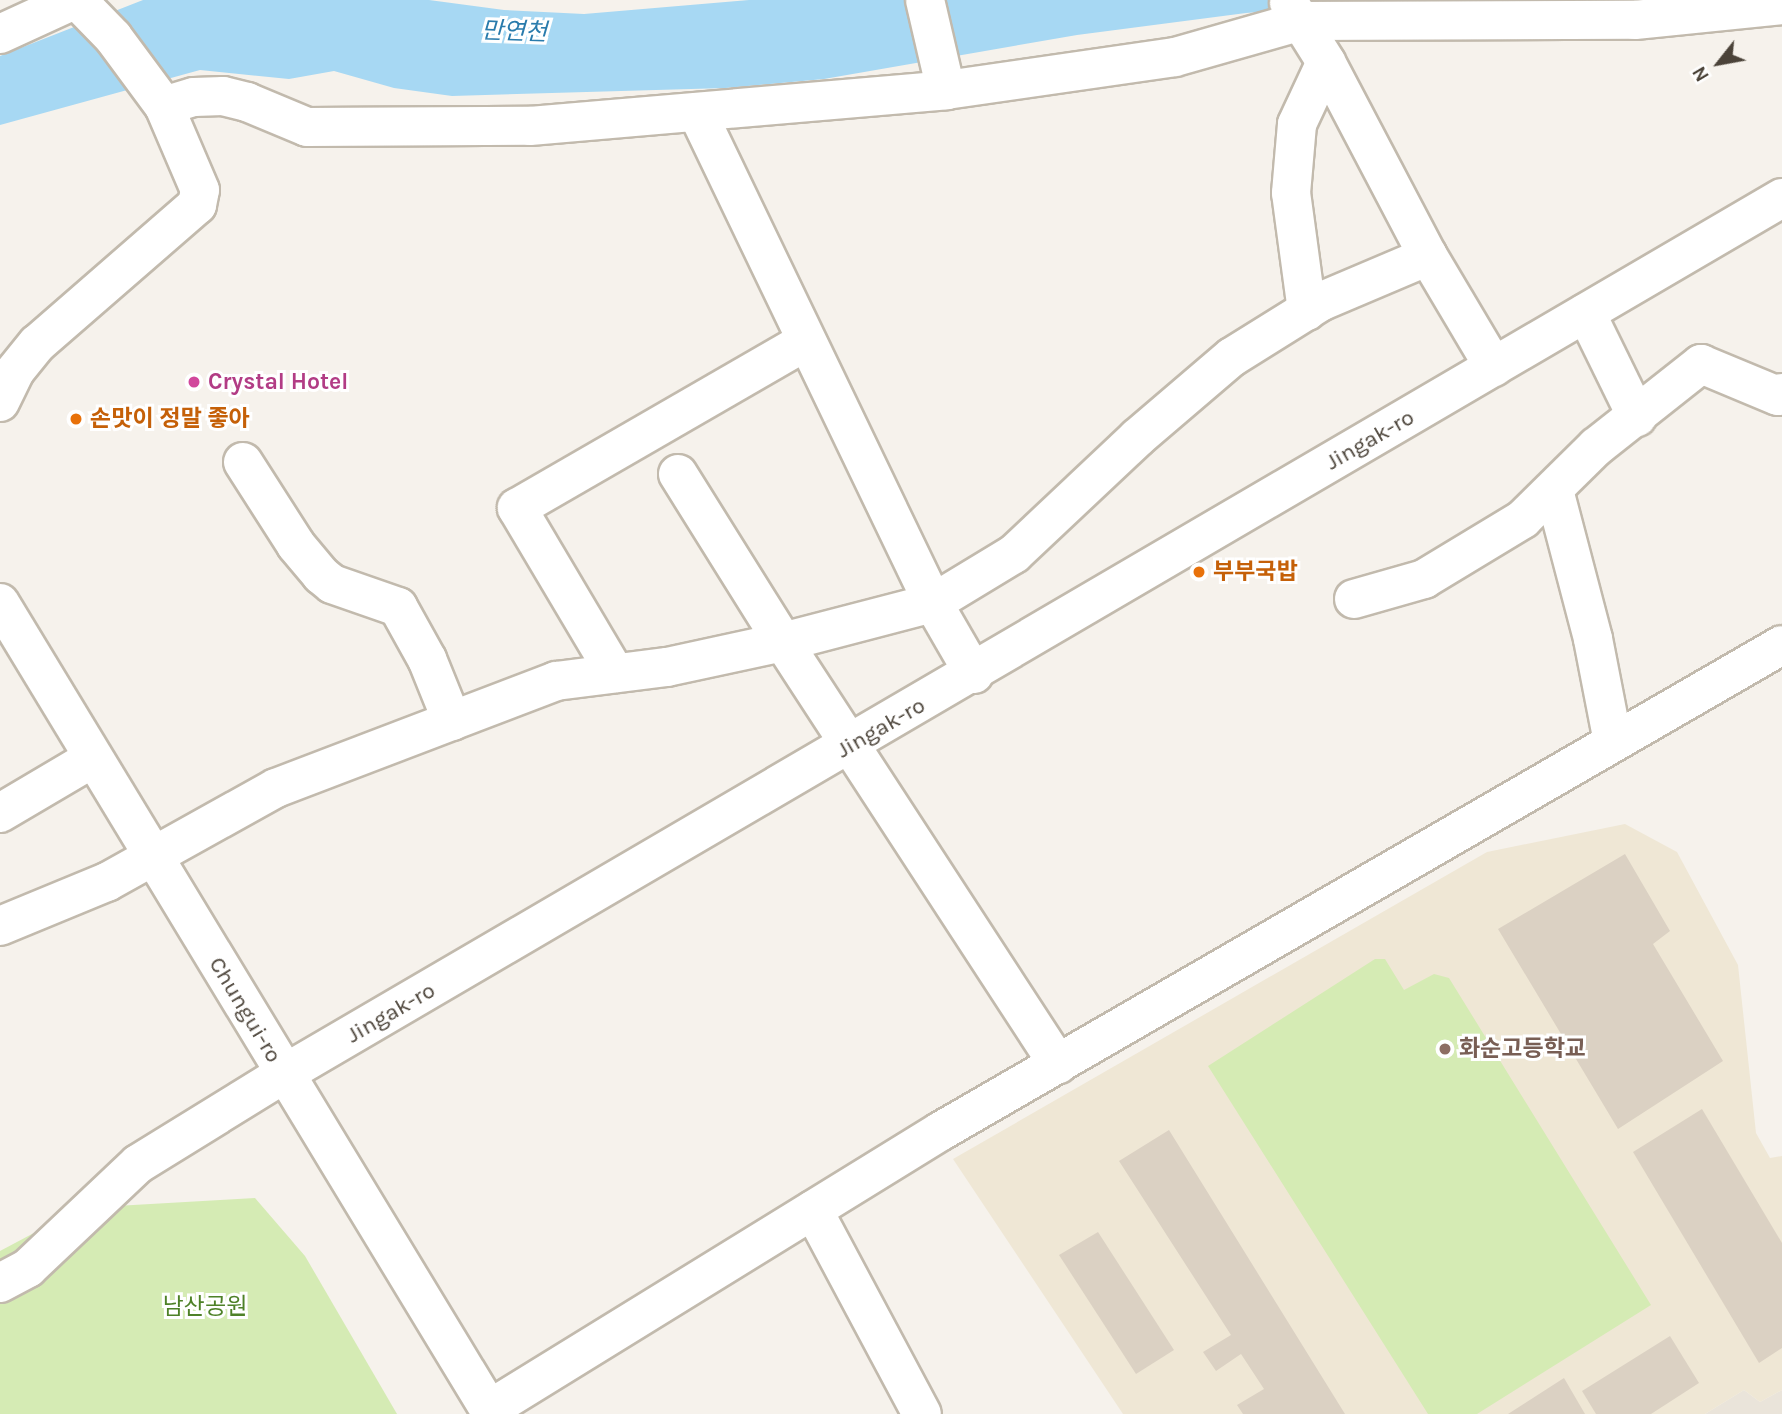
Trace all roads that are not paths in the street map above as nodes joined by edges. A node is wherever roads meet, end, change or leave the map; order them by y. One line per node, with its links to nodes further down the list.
1 (76, 0): 5 (street); 8 (street)
2 (925, 0): 7 (street)
3 (1782, 5): 4 (street)
4 (1294, 10): 6 (street); 7 (street)
5 (0, 34)
6 (1326, 62): 11 (street); 12 (street)
7 (946, 90): 9 (street)
8 (156, 95): 9 (street); 17 (street)
9 (697, 112): 14 (street)
10 (1782, 198): 13 (street, Jingak-ro)
11 (1427, 256): 12 (street); 15 (street)
12 (1307, 311): 24 (street)
13 (1586, 313): 15 (street, Jingak-ro); 18 (street)
14 (804, 342): 24 (street); 27 (street)
15 (1494, 367): 28 (street, Jingak-ro)
16 (1782, 393): 18 (street)
17 (0, 402)
18 (1637, 417): 21 (street)
19 (243, 462): 29 (street)
20 (678, 474): 25 (street)
21 (1554, 490): 22 (street); 30 (street)
22 (1354, 599)
23 (0, 603): 32 (street, Chungui-ro)
24 (933, 603): 25 (street); 28 (street)
25 (783, 642): 27 (street); 31 (street)
26 (1782, 645): 30 (street)
27 (615, 673): 29 (street)
28 (974, 674): 31 (street, Jingak-ro)
29 (452, 721): 34 (street)
30 (1613, 742): 36 (street)
31 (851, 745): 36 (street); 37 (street, Jingak-ro)
32 (93, 758): 33 (street); 34 (street, Chungui-ro)
33 (0, 813)
34 (153, 857): 35 (street); 37 (street, Chungui-ro)
35 (0, 926)
36 (1058, 1064): 38 (street)
37 (284, 1074): 39 (street, Jingak-ro); 40 (street, Chungui-ro)
38 (813, 1210): 40 (street); 41 (street)
39 (0, 1283)
40 (491, 1412)
41 (922, 1414)

